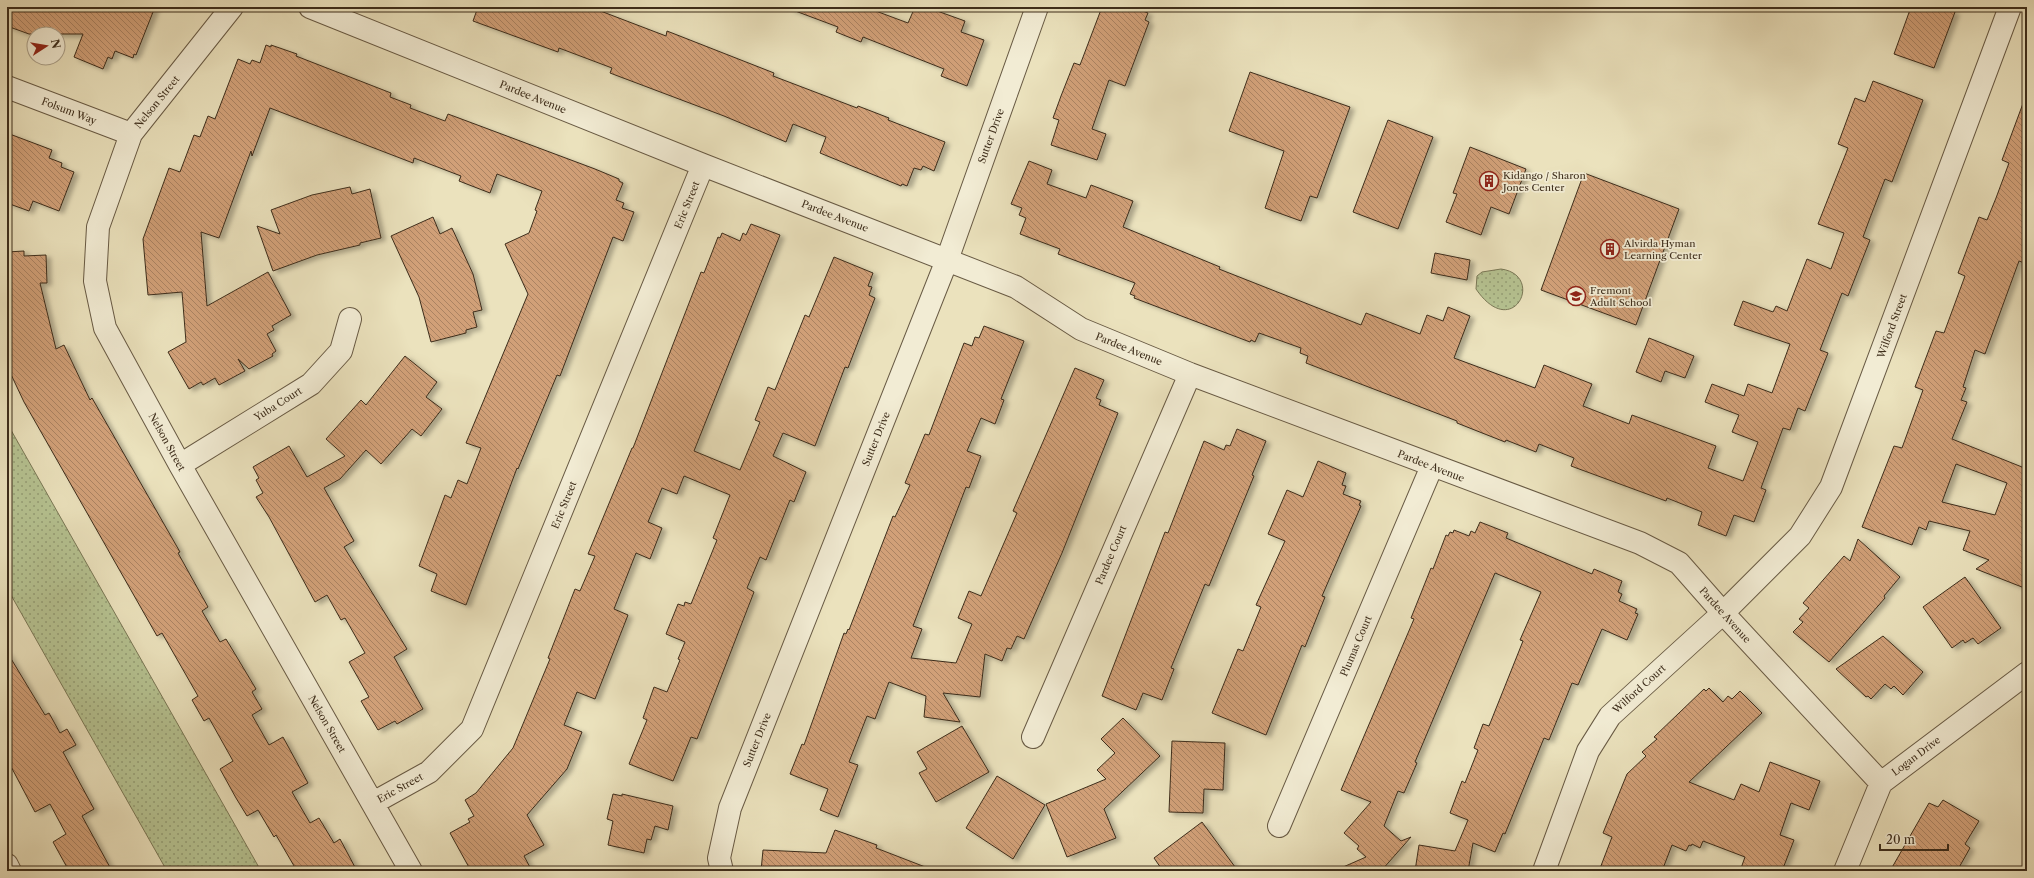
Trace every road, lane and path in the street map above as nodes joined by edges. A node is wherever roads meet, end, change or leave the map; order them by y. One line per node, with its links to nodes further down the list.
1 (232, 7): 6 (street, Nelson Street)
2 (310, 7): 7 (street, Pardee Avenue)
3 (1038, 7): 8 (street, Sutter Drive)
4 (2010, 7): 13 (street, Wilford Street)
5 (7, 87): 6 (street, Folsum Way)
6 (131, 134): 11 (street, Nelson Street)
7 (703, 165): 8 (street, Pardee Avenue); 17 (street, Eric Street)
8 (947, 260): 10 (street, Pardee Avenue); 22 (street, Sutter Drive)
9 (350, 319): 11 (street, Yuba Court)
10 (1190, 374): 12 (street, Pardee Avenue); 15 (street, Pardee Court)
11 (180, 465): 17 (street, Nelson Street)
12 (1432, 466): 13 (street, Pardee Avenue); 18 (street, Plumas Court)
13 (1723, 613): 16 (street, Pardee Avenue); 23 (street, Wilford Court)
14 (2027, 673): 16 (street, Logan Drive)
15 (1033, 737)
16 (1881, 783): 24 (street)
17 (373, 804): 21 (street, Nelson Street)
18 (1279, 826)
19 (7, 865): 20 (street)
20 (10, 871)
21 (411, 871)
22 (722, 871)
23 (1544, 871)
24 (1845, 871)

